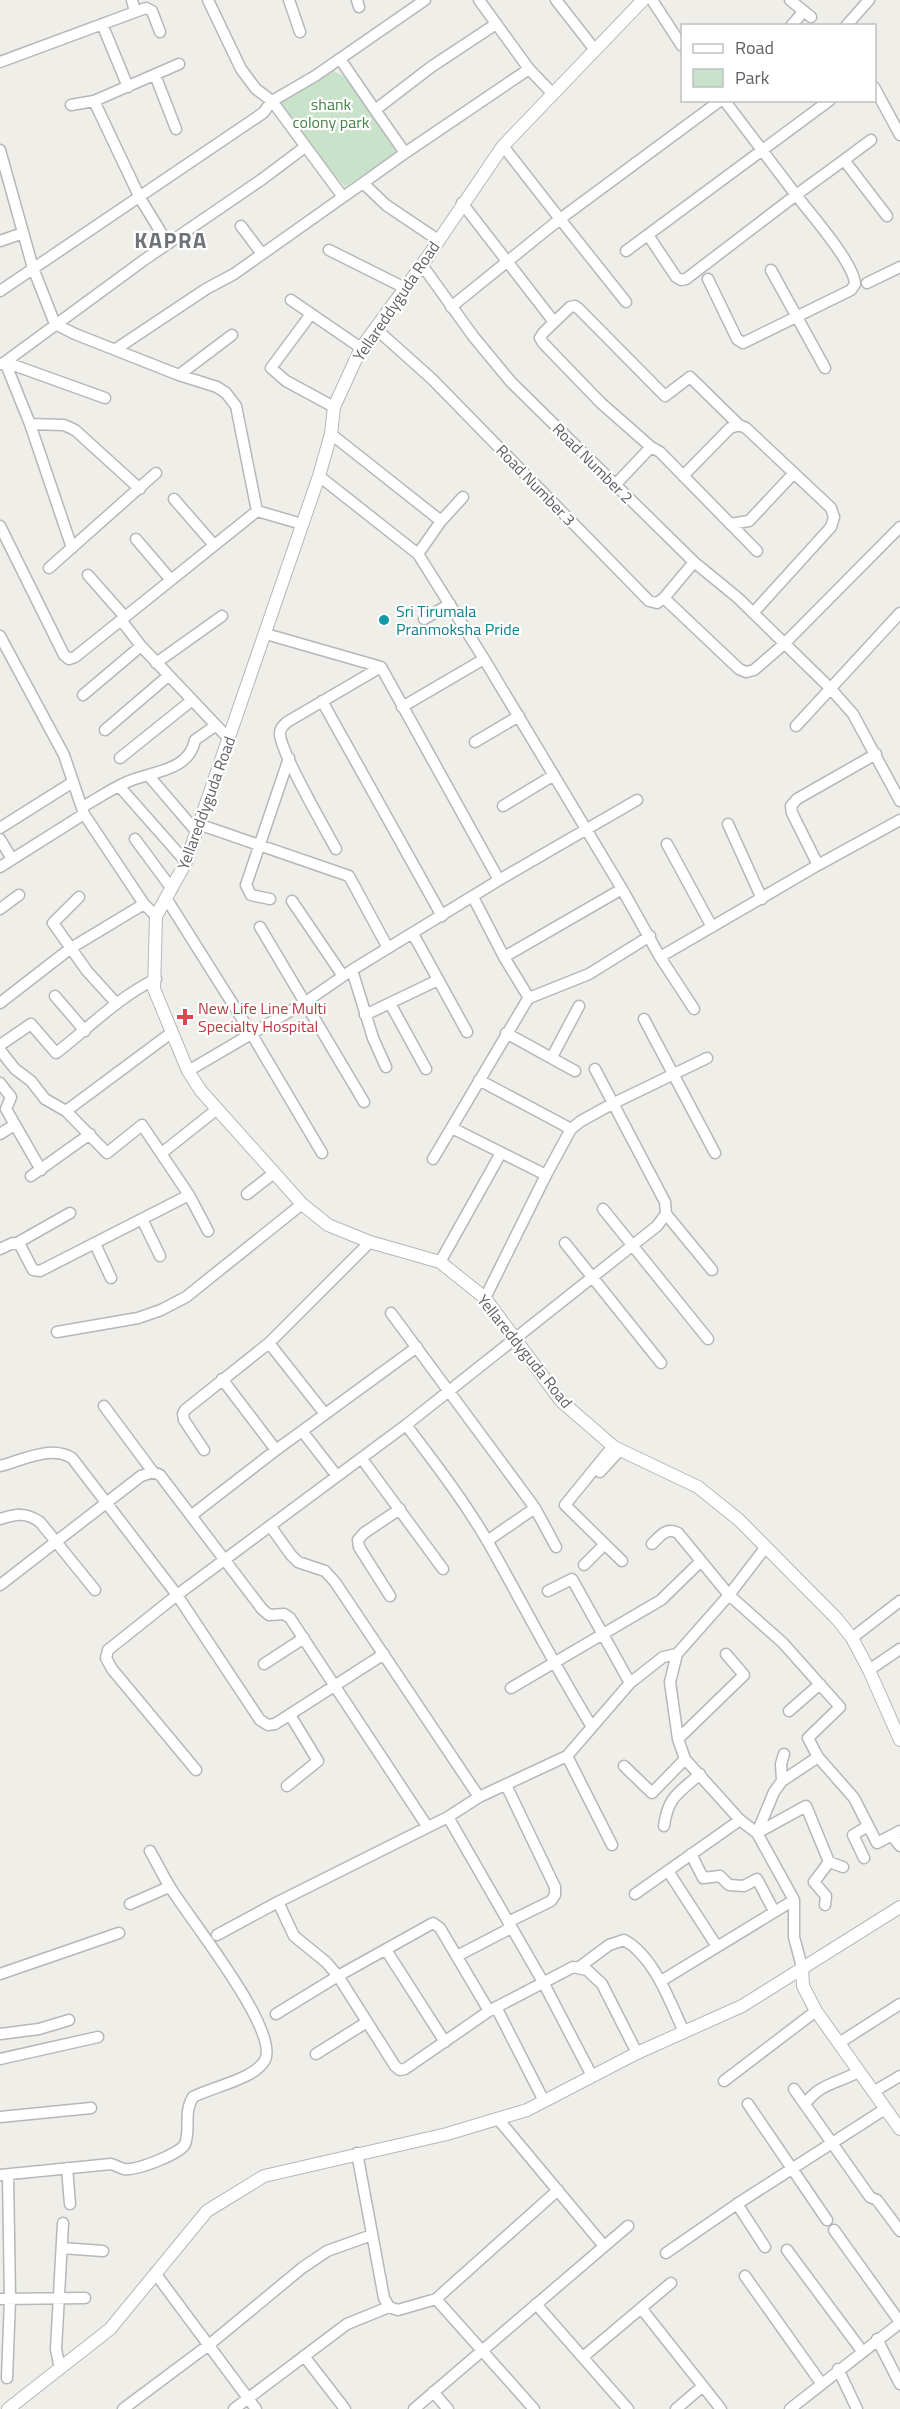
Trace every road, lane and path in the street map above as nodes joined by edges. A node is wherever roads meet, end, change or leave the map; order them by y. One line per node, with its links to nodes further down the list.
1 (132, 0): 11 (street)
2 (208, 0): 29 (street)
3 (289, 0): 17 (street)
4 (425, 0): 20 (street)
5 (479, 0): 13 (street)
6 (555, 0): 19 (street)
7 (644, 0): 19 (street, Yellareddyguda Road)
8 (652, 0): 18 (street)
9 (790, 0): 14 (street)
10 (869, 0): 15 (street)
11 (135, 12): 12 (street); 16 (street)
12 (102, 24): 21 (street); 25 (street)
13 (496, 24): 23 (street); 34 (street)
14 (794, 24)
15 (848, 24)
16 (160, 32)
17 (300, 32)
18 (681, 44)
19 (596, 50): 27 (street, Yellareddyguda Road)
20 (340, 59): 29 (street); 34 (street)
21 (0, 62)
22 (179, 64): 24 (street)
23 (529, 69): 27 (street); 42 (street)
24 (155, 75): 25 (street); 35 (street)
25 (128, 87): 28 (street)
26 (876, 91): 36 (street)
27 (553, 94): 38 (street, Yellareddyguda Road)
28 (94, 100): 33 (street); 48 (street)
29 (272, 101): 39 (street); 48 (street)
30 (719, 102): 51 (street)
31 (724, 102): 40 (street)
32 (827, 102): 40 (street)
33 (71, 105)
34 (375, 110): 42 (street)
35 (176, 129)
36 (900, 135)
37 (871, 140): 43 (street)
38 (503, 146): 49 (street, Yellareddyguda Road); 51 (street)
39 (305, 147): 47 (street); 57 (street)
40 (763, 149): 46 (street); 54 (street)
41 (0, 150): 44 (street)
42 (405, 153): 45 (street)
43 (844, 160): 46 (street); 50 (street)
44 (4, 182): 53 (street)
45 (363, 183): 47 (street); 55 (street)
46 (796, 195): 54 (street); 74 (street)
47 (343, 197): 60 (street)
48 (140, 198): 57 (street); 64 (street)
49 (462, 203): 55 (street, Yellareddyguda Road); 61 (street)
50 (887, 216)
51 (560, 219): 61 (street); 71 (street)
52 (241, 226): 60 (street)
53 (23, 233): 56 (street); 64 (street)
54 (648, 234): 59 (street)
55 (438, 240): 62 (street, Yellareddyguda Road)
56 (0, 241)
57 (168, 244): 76 (street)
58 (329, 250): 68 (street)
59 (626, 251)
60 (262, 254): 80 (street)
61 (507, 262): 72 (street); 75 (street)
62 (422, 265): 68 (street, Yellareddyguda Road); 72 (street, Road Number 2)
63 (900, 267): 67 (street)
64 (33, 268): 69 (street); 76 (street)
65 (771, 270): 74 (street)
66 (708, 279): 74 (street)
67 (867, 283)
68 (405, 288): 77 (street, Yellareddyguda Road)
69 (0, 291)
70 (291, 300): 73 (street)
71 (626, 302)
72 (452, 308): 94 (street, Road Number 2)
73 (311, 314): 79 (street); 85 (street)
74 (796, 316): 82 (street)
75 (554, 322): 87 (street); 89 (street)
76 (55, 324): 80 (street); 81 (street)
77 (375, 328): 79 (street, Yellareddyguda Road); 113 (street, Road Number 3)
78 (232, 335): 83 (street)
79 (361, 348): 85 (street, Yellareddyguda Road)
80 (116, 349): 83 (street)
81 (3, 363): 84 (street); 86 (street)
82 (825, 368)
83 (178, 375): 98 (street)
84 (105, 398)
85 (334, 407): 88 (street, Yellareddyguda Road)
86 (30, 424): 95 (street); 106 (street)
87 (738, 425): 91 (street); 93 (street)
88 (331, 434): 92 (street, Yellareddyguda Road); 99 (street)
89 (651, 447): 93 (street); 94 (street)
90 (156, 473): 95 (street)
91 (794, 473): 101 (street); 115 (street)
92 (319, 476): 100 (street, Yellareddyguda Road); 108 (street)
93 (683, 476): 101 (street)
94 (615, 485): 109 (street, Road Number 2)
95 (140, 489): 106 (street)
96 (463, 497): 99 (street)
97 (174, 499): 105 (street)
98 (257, 511): 100 (street); 105 (street)
99 (441, 521): 108 (street)
100 (302, 524): 120 (street, Yellareddyguda Road)
101 (730, 524): 107 (street)
102 (0, 526): 118 (street)
103 (900, 527): 122 (street)
104 (136, 539): 112 (street)
105 (214, 545): 112 (street)
106 (72, 548): 110 (street)
107 (757, 551)
108 (418, 554): 114 (street)
109 (694, 562): 113 (street); 115 (street, Road Number 2)
110 (49, 568)
111 (88, 575): 118 (street)
112 (171, 580): 118 (street)
113 (664, 598): 122 (street)
114 (450, 604): 119 (street); 124 (street)
115 (753, 613): 122 (street, Road Number 2)
116 (900, 613): 128 (street)
117 (222, 616): 125 (street)
118 (123, 619): 123 (street)
119 (424, 619)
120 (266, 634): 126 (street); 137 (street, Yellareddyguda Road)
121 (0, 636): 144 (street)
122 (784, 644): 128 (street, Road Number 2)
123 (141, 646): 125 (street); 129 (street)
124 (484, 658): 132 (street); 133 (street)
125 (156, 663): 127 (street)
126 (381, 667): 131 (street); 132 (street)
127 (168, 676): 130 (street); 136 (street)
128 (830, 688): 135 (street); 139 (street, Road Number 2)
129 (83, 696)
130 (191, 701): 134 (street); 140 (street)
131 (322, 701): 141 (street); 176 (street)
132 (402, 707): 164 (street)
133 (519, 716): 138 (street); 143 (street)
134 (215, 726): 137 (street); 142 (street)
135 (796, 726)
136 (105, 730)
137 (230, 740): 153 (street, Yellareddyguda Road)
138 (475, 742)
139 (876, 754): 147 (street, Road Number 2); 162 (street)
140 (120, 758)
141 (289, 758): 158 (street); 159 (street)
142 (148, 775): 145 (street); 153 (street)
143 (554, 775): 148 (street); 154 (street)
144 (73, 782): 149 (street); 152 (street)
145 (119, 786): 149 (street); 161 (street)
146 (637, 800): 154 (street)
147 (900, 801)
148 (503, 806)
149 (83, 810): 160 (street); 173 (street)
150 (900, 820): 162 (street)
151 (728, 824): 171 (street)
152 (0, 828)
153 (197, 828): 158 (street); 161 (street, Yellareddyguda Road)
154 (586, 829): 164 (street); 165 (street)
155 (0, 839): 160 (street)
156 (135, 839): 166 (street)
157 (667, 844): 178 (street)
158 (259, 846): 170 (street); 182 (street)
159 (336, 849)
160 (12, 859): 163 (street)
161 (186, 862): 166 (street, Yellareddyguda Road)
162 (818, 865): 171 (street)
163 (0, 867)
164 (499, 880): 169 (street)
165 (622, 889): 180 (street); 183 (street)
166 (169, 894): 175 (street, Yellareddyguda Road); 201 (street)
167 (19, 895): 174 (street)
168 (79, 897): 181 (street)
169 (473, 897): 176 (street); 183 (street)
170 (270, 899)
171 (762, 899): 178 (street)
172 (292, 901): 185 (street)
173 (144, 903): 175 (street); 181 (street)
174 (0, 909)
175 (156, 916): 186 (street, Yellareddyguda Road)
176 (442, 916): 179 (street)
177 (260, 927): 192 (street)
178 (712, 927): 184 (street)
179 (413, 934): 182 (street); 187 (street)
180 (650, 936): 184 (street); 189 (street)
181 (71, 948): 190 (street); 191 (street)
182 (388, 948): 185 (street)
183 (504, 957): 189 (street)
184 (660, 957): 195 (street)
185 (347, 973): 192 (street); 196 (street)
186 (156, 979): 191 (street); 200 (street, Yellareddyguda Road)
187 (438, 980): 193 (street); 199 (street)
188 (54, 996): 198 (street)
189 (526, 1002): 202 (street)
190 (0, 1003)
191 (116, 1003): 198 (street)
192 (304, 1003): 201 (street); 215 (street)
193 (388, 1005): 196 (street); 208 (street)
194 (579, 1005): 205 (street)
195 (694, 1009)
196 (365, 1015): 207 (street)
197 (644, 1019): 212 (street)
198 (85, 1031): 203 (street)
199 (467, 1032)
200 (171, 1033): 210 (street, Yellareddyguda Road); 218 (street)
201 (251, 1033): 210 (street); 225 (street)
202 (506, 1033): 205 (street); 213 (street)
203 (0, 1045)
204 (0, 1050): 218 (street)
205 (552, 1057): 211 (street)
206 (707, 1058): 212 (street)
207 (386, 1067)
208 (426, 1069)
209 (595, 1069): 216 (street)
210 (188, 1071): 217 (street, Yellareddyguda Road)
211 (575, 1071)
212 (673, 1075): 216 (street); 227 (street)
213 (479, 1080): 220 (street); 221 (street)
214 (0, 1083): 219 (street)
215 (364, 1102)
216 (612, 1104): 221 (street); 236 (street)
217 (216, 1110): 224 (street); 229 (street, Yellareddyguda Road)
218 (66, 1111): 223 (street)
219 (14, 1125): 222 (street); 223 (street)
220 (452, 1128): 226 (street); 228 (street)
221 (572, 1129): 230 (street)
222 (0, 1134)
223 (90, 1134): 224 (street)
224 (163, 1152): 232 (street)
225 (322, 1153)
226 (501, 1153): 230 (street); 246 (street)
227 (715, 1154)
228 (433, 1159)
229 (274, 1173): 231 (street); 233 (street, Yellareddyguda Road)
230 (546, 1175): 250 (street)
231 (247, 1194)
232 (189, 1195): 237 (street); 238 (street)
233 (302, 1203): 239 (street, Yellareddyguda Road); 252 (street)
234 (603, 1209): 243 (street)
235 (70, 1213): 240 (street)
236 (666, 1214): 243 (street); 247 (street)
237 (142, 1219): 242 (street); 245 (street)
238 (208, 1231)
239 (366, 1241): 246 (street, Yellareddyguda Road); 255 (street)
240 (17, 1243): 242 (street); 244 (street)
241 (565, 1243): 248 (street)
242 (95, 1244): 249 (street)
243 (632, 1245): 248 (street); 254 (street)
244 (0, 1249)
245 (159, 1256)
246 (440, 1262): 250 (street, Yellareddyguda Road)
247 (712, 1270)
248 (591, 1277): 253 (street); 257 (street)
249 (111, 1278)
250 (485, 1298): 253 (street, Yellareddyguda Road)
251 (391, 1313): 256 (street)
252 (57, 1332)
253 (513, 1338): 259 (street); 264 (street, Yellareddyguda Road)
254 (708, 1339)
255 (269, 1343): 258 (street); 261 (street)
256 (417, 1347): 259 (street); 261 (street)
257 (661, 1363)
258 (222, 1379): 265 (street); 266 (street)
259 (449, 1391): 262 (street); 272 (street)
260 (104, 1406): 269 (street)
261 (325, 1414): 263 (street)
262 (406, 1425): 267 (street); 278 (street)
263 (302, 1431): 266 (street); 270 (street)
264 (617, 1448): 279 (street); 282 (street, Yellareddyguda Road)
265 (204, 1450)
266 (276, 1450): 274 (street)
267 (362, 1459): 270 (street); 273 (street)
268 (0, 1466): 271 (street)
269 (153, 1472): 271 (street); 274 (street)
270 (337, 1476): 276 (street)
271 (106, 1502): 277 (street); 291 (street)
272 (535, 1508): 278 (street); 281 (street)
273 (400, 1509): 287 (street); 293 (street)
274 (192, 1515): 283 (street)
275 (0, 1519): 277 (street)
276 (271, 1527): 283 (street); 299 (street)
277 (57, 1541): 288 (street); 289 (street)
278 (487, 1541): 302 (street)
279 (605, 1544): 284 (street); 286 (street)
280 (652, 1545): 285 (street)
281 (556, 1547)
282 (765, 1548): 292 (street); 297 (street, Yellareddyguda Road)
283 (227, 1560): 291 (street); 296 (street)
284 (622, 1561)
285 (701, 1561): 292 (street); 295 (street)
286 (584, 1565)
287 (443, 1569)
288 (0, 1585)
289 (95, 1590)
290 (548, 1591): 295 (street)
291 (177, 1595): 310 (street); 319 (street)
292 (729, 1595): 300 (street); 307 (street)
293 (390, 1596)
294 (900, 1601): 297 (street)
295 (605, 1633): 302 (street); 306 (street)
296 (304, 1638): 303 (street); 305 (street)
297 (852, 1638): 304 (street, Yellareddyguda Road)
298 (900, 1649): 304 (street)
299 (384, 1654): 305 (street); 324 (street)
300 (677, 1654): 306 (street); 312 (street)
301 (726, 1654): 312 (street)
302 (554, 1663): 308 (street); 311 (street)
303 (264, 1664)
304 (869, 1670): 313 (street, Yellareddyguda Road)
305 (335, 1683): 310 (street); 327 (street)
306 (630, 1683): 311 (street)
307 (820, 1684): 309 (street); 316 (street)
308 (511, 1688)
309 (789, 1711)
310 (290, 1715): 323 (street)
311 (592, 1727): 315 (street)
312 (678, 1739): 317 (street)
313 (900, 1740)
314 (784, 1754): 321 (street)
315 (567, 1756): 322 (street); 332 (street)
316 (818, 1757): 321 (street); 329 (street)
317 (685, 1759): 318 (street); 320 (street)
318 (624, 1766)
319 (196, 1770)
320 (700, 1774): 326 (street); 328 (street)
321 (782, 1781): 330 (street)
322 (506, 1785): 324 (street); 348 (street)
323 (287, 1786)
324 (480, 1797): 325 (street)
325 (448, 1817): 327 (street); 348 (street)
326 (740, 1820): 330 (street); 335 (street)
327 (427, 1826): 343 (street)
328 (664, 1826)
329 (868, 1826): 331 (street); 336 (street)
330 (757, 1833): 337 (street); 342 (street)
331 (896, 1833): 333 (street)
332 (612, 1845)
333 (900, 1846)
334 (150, 1851): 340 (street)
335 (691, 1854): 339 (street); 347 (street)
336 (864, 1858)
337 (829, 1862): 338 (street); 345 (street)
338 (843, 1867)
339 (668, 1871): 341 (street); 351 (street)
340 (170, 1887): 344 (street); 391 (street)
341 (635, 1894)
342 (794, 1900): 347 (street); 355 (street)
343 (278, 1902): 350 (street); 357 (street)
344 (130, 1904)
345 (825, 1905)
346 (900, 1906): 355 (street)
347 (774, 1911): 351 (street)
348 (509, 1925): 353 (street); 359 (street)
349 (119, 1934): 356 (street)
350 (218, 1935)
351 (716, 1945): 358 (street)
352 (386, 1950): 353 (street); 357 (street); 369 (street)
353 (457, 1956): 361 (street)
354 (578, 1968): 358 (street); 359 (street); 371 (street)
355 (802, 1968): 362 (street); 366 (street)
356 (0, 1974)
357 (338, 1976): 363 (street); 365 (street)
358 (661, 1981): 366 (street)
359 (543, 1982): 361 (street); 375 (street)
360 (900, 2004): 370 (street)
361 (492, 2009): 369 (street); 380 (street)
362 (816, 2011): 370 (street); 377 (street)
363 (276, 2014)
364 (69, 2020): 367 (street)
365 (367, 2022): 369 (street); 372 (street)
366 (684, 2032): 371 (street)
367 (0, 2034)
368 (98, 2037): 373 (street)
369 (446, 2042)
370 (839, 2043): 374 (street)
371 (637, 2053): 375 (street)
372 (316, 2054)
373 (0, 2059)
374 (858, 2072): 379 (street); 382 (street)
375 (592, 2076): 380 (street)
376 (900, 2076): 379 (street)
377 (724, 2081)
378 (794, 2089): 382 (street)
379 (873, 2092): 384 (street)
380 (544, 2101): 386 (street)
381 (748, 2104): 390 (street)
382 (805, 2104): 388 (street)
383 (91, 2108): 385 (street)
384 (885, 2109): 387 (street); 388 (street)
385 (0, 2117)
386 (498, 2119): 389 (street); 393 (street)
387 (900, 2129)
388 (831, 2143): 390 (street); 398 (street)
389 (357, 2153): 399 (street); 406 (street)
390 (793, 2167): 395 (street); 416 (street)
391 (68, 2168): 392 (street); 394 (street)
392 (4, 2175): 410 (street)
393 (558, 2190): 400 (street); 412 (street)
394 (70, 2204)
395 (736, 2204): 401 (street); 405 (street)
396 (63, 2223): 402 (street)
397 (628, 2226): 400 (street)
398 (900, 2231)
399 (372, 2235): 414 (street); 418 (street)
400 (603, 2246): 413 (street)
401 (765, 2247)
402 (62, 2248): 404 (street); 411 (street)
403 (787, 2250): 420 (street)
404 (103, 2251)
405 (666, 2253)
406 (155, 2273): 418 (street); 423 (street)
407 (745, 2276): 426 (street)
408 (671, 2283): 415 (street)
409 (85, 2298): 411 (street)
410 (5, 2299): 411 (street); 425 (street)
411 (59, 2299): 423 (street)
412 (436, 2299): 414 (street); 419 (street)
413 (536, 2304): 419 (street); 422 (street)
414 (388, 2307): 421 (street)
415 (641, 2308): 422 (street); 428 (street)
416 (900, 2322): 417 (street)
417 (878, 2339): 420 (street); 427 (street)
418 (210, 2344): 430 (street); 432 (street)
419 (483, 2349): 429 (street); 438 (street)
420 (862, 2351): 424 (street)
421 (304, 2356): 430 (street); 435 (street)
422 (583, 2358): 439 (street)
423 (60, 2369): 431 (street)
424 (838, 2369): 426 (street); 443 (street)
425 (7, 2378)
426 (821, 2383): 442 (street)
427 (900, 2384)
428 (703, 2386): 440 (street); 441 (street)
429 (433, 2392): 436 (street); 437 (street)
430 (248, 2399): 433 (street); 434 (street)
431 (8, 2409)
432 (123, 2409)
433 (234, 2409)
434 (256, 2409)
435 (345, 2409)
436 (414, 2409)
437 (448, 2409)
438 (534, 2409)
439 (628, 2409)
440 (676, 2409)
441 (721, 2409)
442 (790, 2409)
443 (857, 2409)

